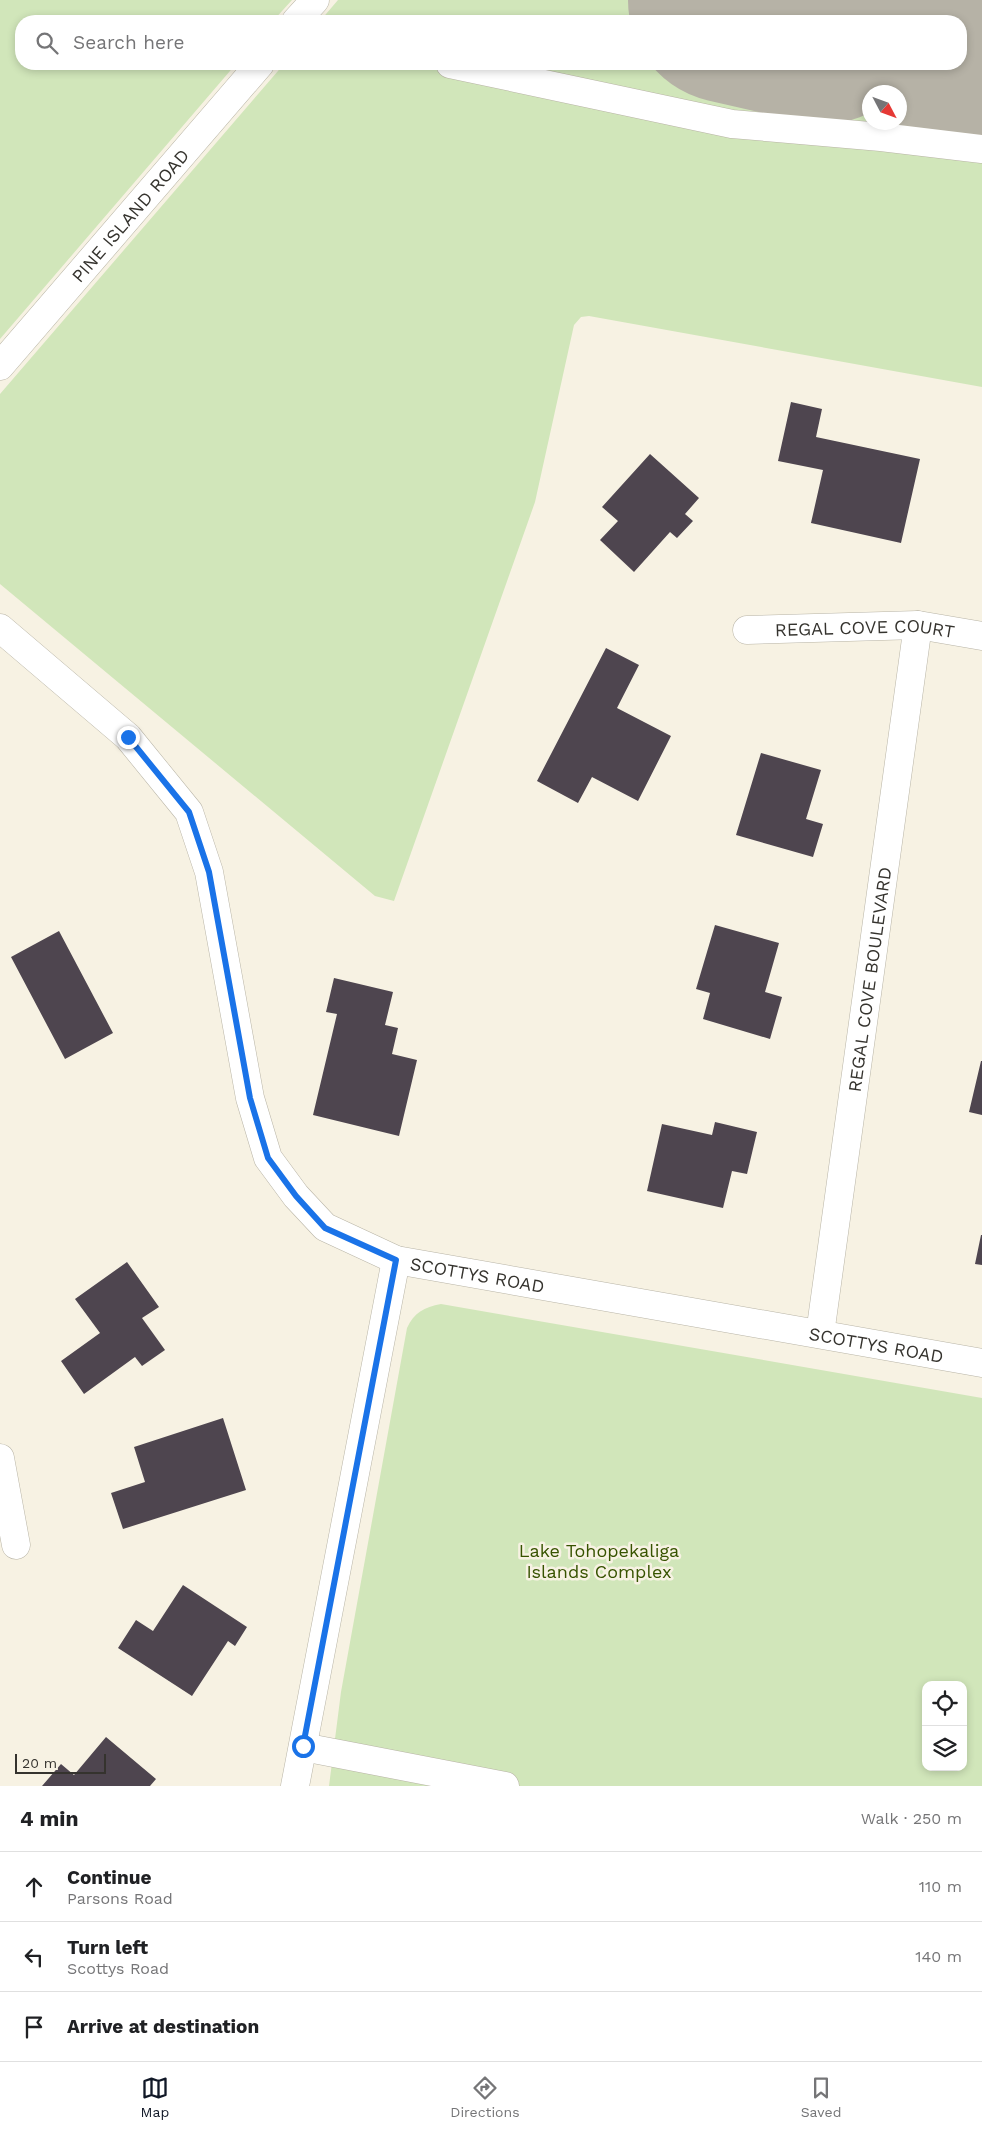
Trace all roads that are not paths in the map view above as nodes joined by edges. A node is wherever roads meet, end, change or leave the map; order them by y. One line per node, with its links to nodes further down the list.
1 (315, 0): 2 (street)
2 (301, 15)
3 (255, 70): 6 (street, PINE ISLAND ROAD)
4 (478, 70): 5 (street)
5 (982, 149)
6 (0, 366)
7 (918, 625): 9 (street, REGAL COVE COURT); 10 (street, REGAL COVE COURT); 12 (street, REGAL COVE BOULEVARD)
8 (0, 628): 11 (street, SCOTTYS ROAD)
9 (747, 630)
10 (982, 636)
11 (396, 1260): 12 (street, SCOTTYS ROAD); 16 (street)
12 (820, 1334): 13 (street, SCOTTYS ROAD)
13 (982, 1363)
14 (0, 1458): 15 (street)
15 (16, 1544)
16 (303, 1746): 17 (street); 18 (street)
17 (295, 1786)
18 (505, 1786)

